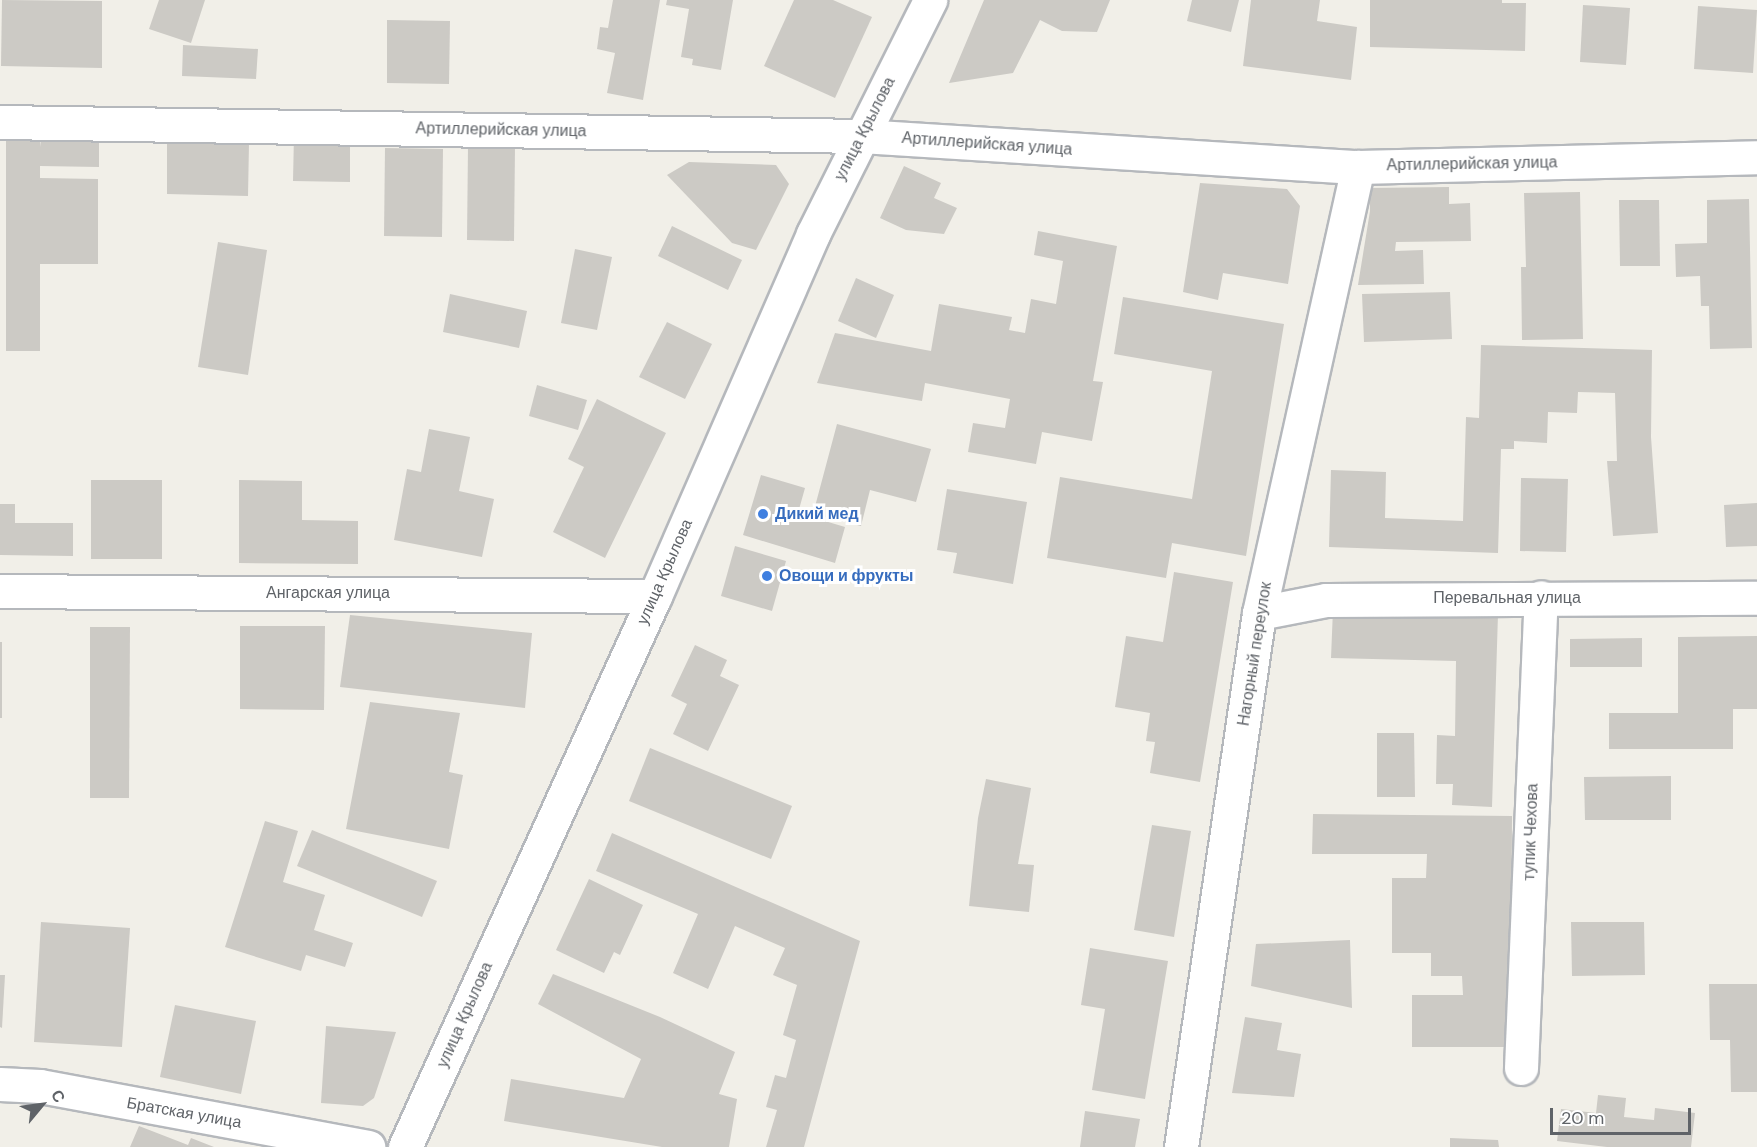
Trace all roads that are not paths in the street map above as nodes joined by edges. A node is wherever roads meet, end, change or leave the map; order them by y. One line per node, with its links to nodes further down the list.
1 (930, 0): 3 (street, улица Крылова)
2 (0, 122): 3 (street, Артиллерийская улица)
3 (861, 136): 5 (street, Артиллерийская улица); 7 (street, улица Крылова)
4 (1757, 157): 5 (street, Артиллерийская улица)
5 (1358, 167): 10 (street, Нагорный переулок)
6 (0, 591): 7 (street, Ангарская улица)
7 (655, 596): 14 (street, улица Крылова)
8 (1541, 597): 9 (street, Перевальная улица); 10 (street, Перевальная улица); 11 (street, тупик Чехова)
9 (1757, 598)
10 (1259, 613): 15 (street, Нагорный переулок)
11 (1521, 1068)
12 (0, 1084): 13 (street, Братская улица)
13 (368, 1147)
14 (405, 1147)
15 (1181, 1147)

